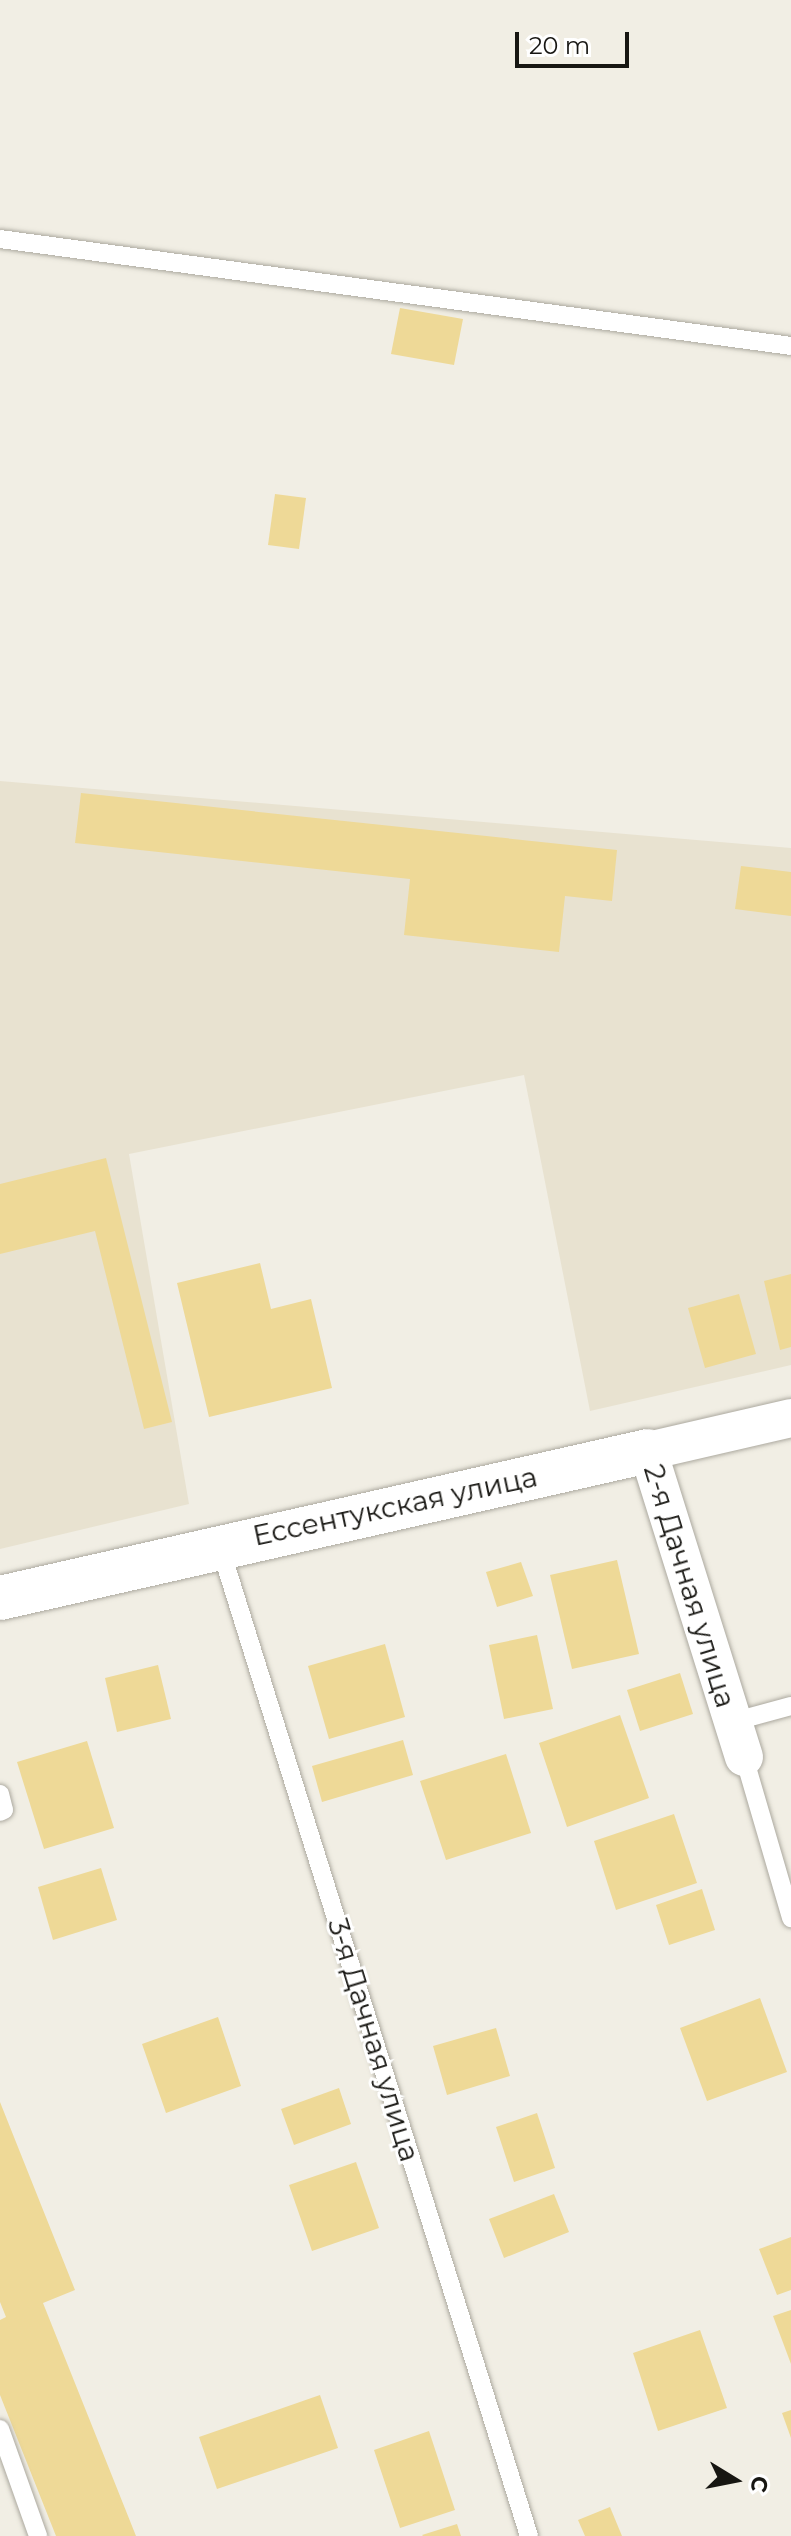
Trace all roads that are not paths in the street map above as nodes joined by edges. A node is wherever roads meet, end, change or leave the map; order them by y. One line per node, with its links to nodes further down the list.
1 (0, 239): 2 (lane)
2 (791, 346)
3 (791, 1418): 4 (street, Ессентукская улица)
4 (648, 1451): 5 (street, Ессентукская улица); 8 (street, 2-я Дачная улица)
5 (219, 1544): 6 (street, Ессентукская улица); 14 (lane, 3-я Дачная улица)
6 (0, 1598)
7 (791, 1706): 8 (lane, 2-я Дачная улица)
8 (738, 1739): 11 (lane, 2-я Дачная улица)
9 (0, 1794): 10 (lane)
10 (0, 1812)
11 (791, 1918)
12 (0, 2429): 13 (lane)
13 (38, 2536)
14 (529, 2536)

